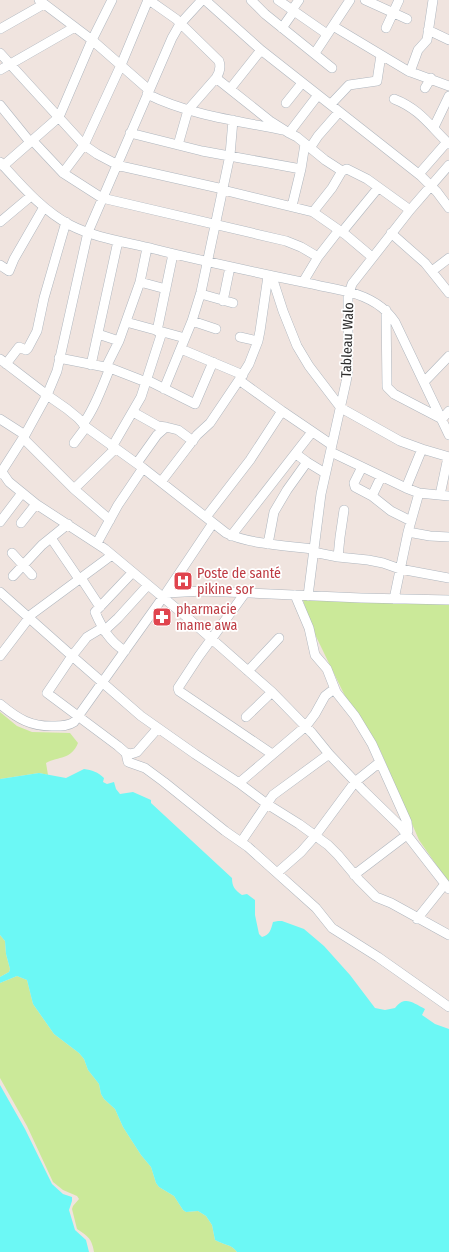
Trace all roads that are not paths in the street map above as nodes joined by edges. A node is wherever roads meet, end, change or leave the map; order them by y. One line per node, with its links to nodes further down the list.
1 (148, 0): 16 (street); 31 (street)
2 (202, 0): 16 (street)
3 (205, 0): 26 (street)
4 (251, 0): 19 (street)
5 (278, 0): 13 (street)
6 (299, 0): 13 (street)
7 (350, 0): 17 (street)
8 (365, 0): 14 (street)
9 (399, 0): 14 (street)
10 (433, 0): 22 (street)
11 (108, 1): 24 (street)
12 (42, 2): 18 (street); 21 (street)
13 (293, 11): 19 (street); 23 (street)
14 (394, 13): 15 (street); 20 (street)
15 (407, 19)
16 (180, 24): 35 (street); 41 (street)
17 (333, 26): 23 (street); 29 (street)
18 (75, 27): 24 (street); 30 (street)
19 (282, 28): 28 (street)
20 (386, 28)
21 (0, 29)
22 (428, 30): 25 (street); 34 (street)
23 (327, 34): 28 (street)
24 (92, 40): 31 (street); 50 (street)
25 (449, 40)
26 (262, 50): 37 (street); 40 (street)
27 (0, 53): 30 (street)
28 (315, 53): 32 (street)
29 (381, 55): 34 (street); 46 (street)
30 (10, 64): 33 (street); 50 (street)
31 (121, 65): 41 (street); 57 (street)
32 (332, 68)
33 (0, 70)
34 (410, 72): 36 (street)
35 (216, 78): 40 (street); 48 (street)
36 (431, 78): 38 (street); 39 (street)
37 (302, 83): 42 (street); 45 (street)
38 (449, 86)
39 (425, 88)
40 (230, 89): 53 (street)
41 (148, 92): 48 (street); 54 (street)
42 (318, 95): 46 (street); 53 (street)
43 (394, 99): 52 (street)
44 (448, 100): 52 (street)
45 (286, 103)
46 (331, 104): 49 (street)
47 (0, 105): 55 (street)
48 (188, 110): 51 (street); 58 (street)
49 (340, 112): 59 (street); 67 (street)
50 (59, 117): 55 (street); 57 (street)
51 (234, 120): 53 (street); 60 (street)
52 (434, 127): 56 (street)
53 (286, 131): 59 (street)
54 (130, 133): 58 (street); 62 (street)
55 (31, 141): 61 (street); 66 (street)
56 (448, 143): 67 (street)
57 (84, 145): 62 (street); 66 (street)
58 (178, 145): 60 (street)
59 (307, 146): 64 (street); 65 (street)
60 (230, 155): 64 (street); 70 (street)
61 (1, 164): 71 (street)
62 (116, 164): 70 (street); 72 (street)
63 (449, 165): 68 (street, Tableau Walo)
64 (301, 169): 73 (street)
65 (342, 171): 69 (street); 77 (street)
66 (63, 173): 72 (street)
67 (419, 174): 68 (street)
68 (431, 186): 75 (street); 76 (street, Tableau Walo)
69 (378, 188): 76 (street); 81 (street)
70 (223, 189): 73 (street); 80 (street)
71 (31, 196): 74 (street); 78 (street)
72 (102, 198): 80 (street); 82 (street)
73 (292, 206): 77 (street)
74 (44, 207): 79 (street); 91 (street)
75 (449, 208)
76 (410, 210): 83 (street, Tableau Walo)
77 (313, 212): 81 (street)
78 (0, 222)
79 (66, 222): 82 (street); 116 (street)
80 (216, 225): 87 (street); 90 (street)
81 (340, 231): 87 (street); 88 (street)
82 (88, 232): 84 (street); 115 (street)
83 (391, 233): 88 (street, Tableau Walo); 93 (street)
84 (118, 241): 85 (street); 108 (street)
85 (147, 248): 86 (street); 95 (street)
86 (173, 254): 90 (street); 97 (street)
87 (318, 257): 96 (street)
88 (372, 257): 98 (street, Tableau Walo)
89 (449, 258): 93 (street)
90 (208, 261): 92 (street); 100 (street)
91 (0, 265)
92 (230, 267): 94 (street); 101 (street)
93 (432, 271): 99 (street)
94 (270, 276): 96 (street); 112 (street); 125 (street)
95 (140, 282): 97 (street); 105 (street)
96 (303, 282): 98 (street)
97 (166, 289): 107 (street)
98 (349, 292): 103 (street); 125 (street, Tableau Walo)
99 (449, 293)
100 (201, 294): 101 (street); 104 (street)
101 (223, 301): 102 (street)
102 (234, 303)
103 (386, 310): 122 (street); 130 (street)
104 (192, 321): 106 (street); 110 (street)
105 (126, 322): 107 (street); 111 (street)
106 (216, 329)
107 (160, 332): 110 (street); 121 (street)
108 (98, 334): 111 (street); 118 (street)
109 (240, 337): 112 (street)
110 (185, 338): 113 (street)
111 (119, 341): 119 (street)
112 (258, 341): 120 (street)
113 (181, 349): 117 (street); 123 (street)
114 (449, 356): 122 (street)
115 (59, 358): 118 (street); 124 (street)
116 (3, 361): 124 (street)
117 (213, 362): 120 (street); 123 (street)
118 (91, 365): 119 (street)
119 (108, 367): 121 (street); 131 (street)
120 (241, 378): 126 (street); 136 (street)
121 (146, 381): 123 (street); 128 (street)
122 (424, 382): 130 (street)
123 (164, 389)
124 (46, 395): 131 (street); 135 (street)
125 (341, 408): 139 (street, Tableau Walo); 140 (street)
126 (282, 411): 133 (street); 159 (street)
127 (449, 411): 130 (street)
128 (133, 412): 132 (street); 138 (street)
129 (0, 419): 135 (street)
130 (442, 419): 134 (street)
131 (84, 426): 137 (street); 138 (street)
132 (166, 427): 136 (street); 144 (street)
133 (312, 432): 139 (street); 141 (street)
134 (449, 435)
135 (24, 437): 146 (street); 151 (street)
136 (193, 441): 149 (street)
137 (74, 443)
138 (114, 448): 144 (street); 151 (street)
139 (331, 448): 145 (street); 147 (street, Tableau Walo)
140 (422, 449): 142 (street); 150 (street)
141 (296, 454): 143 (street); 165 (street)
142 (449, 457): 155 (street)
143 (307, 462): 147 (street); 169 (street)
144 (140, 465): 149 (street); 158 (street)
145 (362, 467): 148 (street); 154 (street)
146 (1, 471): 152 (street)
147 (325, 473): 170 (street, Tableau Walo)
148 (381, 477): 150 (street); 154 (street)
149 (161, 482): 159 (street)
150 (406, 488): 153 (street)
151 (74, 489): 158 (street)
152 (22, 493): 156 (street); 161 (street)
153 (419, 493): 155 (street); 160 (street)
154 (372, 496): 160 (street)
155 (445, 496)
156 (36, 504): 162 (street); 163 (street)
157 (344, 510): 173 (street)
158 (110, 520): 168 (street)
159 (209, 520): 165 (street); 184 (street)
160 (411, 521): 164 (street)
161 (0, 522)
162 (21, 524)
163 (68, 524): 167 (street); 168 (street)
164 (408, 532): 166 (street); 175 (street)
165 (231, 536): 169 (street)
166 (449, 537)
167 (51, 538): 174 (street); 179 (street)
168 (97, 543): 172 (street)
169 (268, 544): 170 (street)
170 (313, 551): 173 (street); 186 (street, Tableau Walo)
171 (12, 553): 174 (street)
172 (112, 555): 176 (street); 179 (street)
173 (338, 557): 175 (street)
174 (23, 564): 177 (street); 178 (street)
175 (400, 569): 180 (street); 187 (street)
176 (132, 573): 181 (street); 189 (street)
177 (32, 575)
178 (13, 576)
179 (80, 578): 189 (street); 190 (street)
180 (449, 578)
181 (148, 585): 184 (street); 191 (street)
182 (0, 592): 190 (street)
183 (245, 593): 184 (street); 185 (street); 193 (street)
184 (165, 595): 193 (street); 194 (street)
185 (295, 595): 186 (street); 199 (street)
186 (308, 596): 187 (street)
187 (394, 599): 188 (street)
188 (449, 600)
189 (100, 608): 191 (street)
190 (28, 617): 195 (street); 196 (street)
191 (103, 629): 194 (street); 196 (street)
192 (279, 638): 197 (street)
193 (211, 639): 197 (street); 207 (street)
194 (125, 651): 198 (street)
195 (0, 656)
196 (72, 656): 198 (street); 202 (street)
197 (248, 671): 200 (street)
198 (103, 682): 202 (street); 205 (street)
199 (334, 689): 204 (street); 209 (street)
200 (272, 692): 203 (street); 204 (street)
201 (0, 704): 202 (street)
202 (79, 716): 206 (street)
203 (246, 717)
204 (306, 726): 207 (street); 208 (street)
205 (158, 728): 206 (street); 211 (street)
206 (126, 753): 215 (street)
207 (272, 754): 211 (street)
208 (329, 754): 210 (street); 212 (street)
209 (380, 762): 210 (street); 213 (street)
210 (355, 782): 213 (street); 214 (street)
211 (239, 783): 212 (street)
212 (267, 804): 214 (street); 215 (street)
213 (407, 834): 217 (street); 218 (street)
214 (315, 836): 216 (street); 217 (street)
215 (241, 842): 216 (street)
216 (277, 873): 221 (street)
217 (354, 875): 219 (street)
218 (447, 887): 219 (street)
219 (417, 919): 220 (street)
220 (449, 935)
221 (449, 1006)

